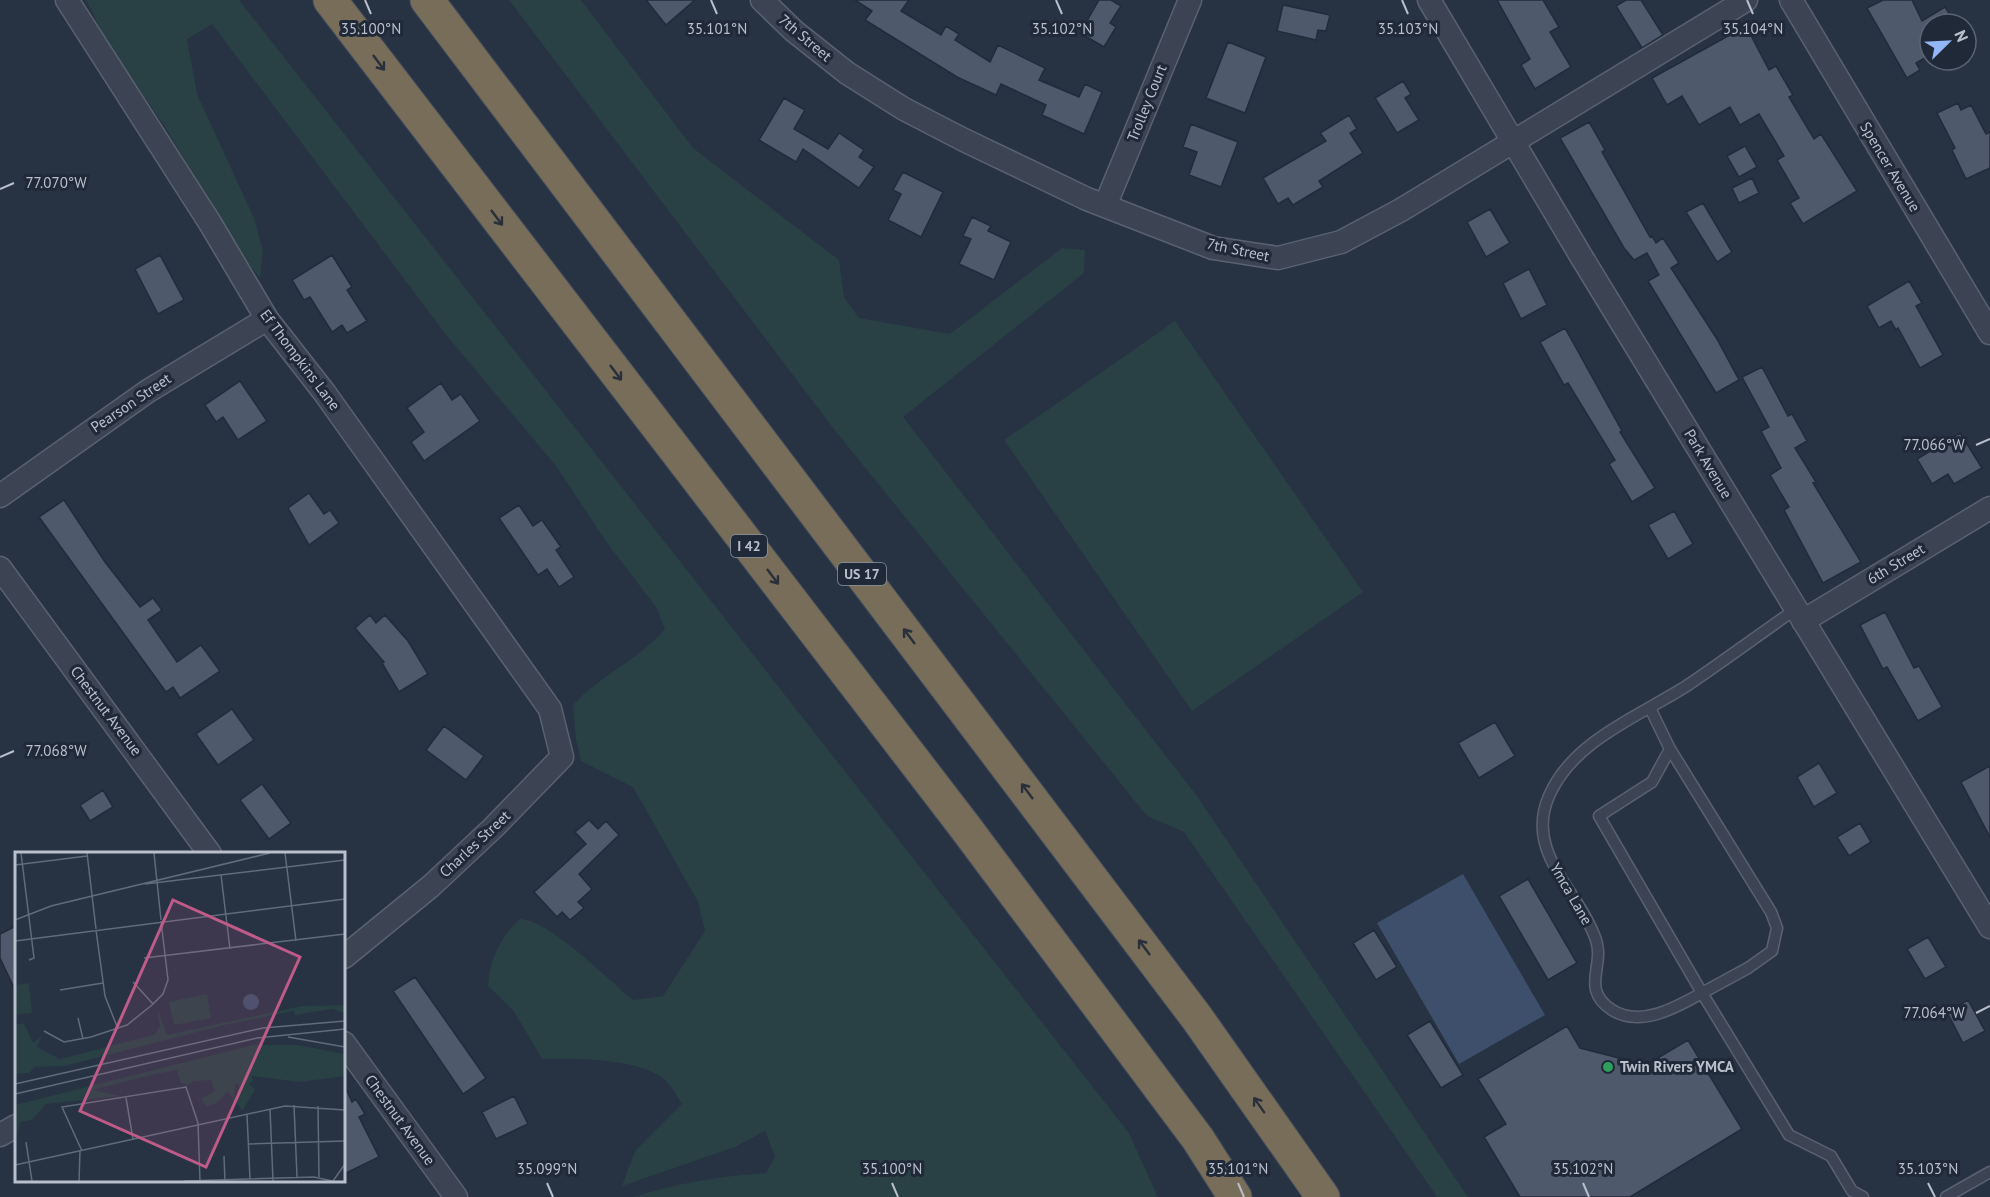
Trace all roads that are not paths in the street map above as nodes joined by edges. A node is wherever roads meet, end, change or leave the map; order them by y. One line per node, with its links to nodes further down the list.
1 (67, 0): 13 (street, Ef Thompkins Lane)
2 (330, 0): 27 (highway, I 42, one-way to 27)
3 (427, 0): 34 (highway, US 17, one-way to 3)
4 (1190, 0): 11 (street, Trolley Court)
5 (1429, 0): 10 (street, Park Avenue)
6 (1746, 0): 10 (street, 7th Street)
7 (1791, 0): 14 (street, Spencer Avenue)
8 (1802, 0): 12 (street, Spencer Avenue)
9 (777, 5): 11 (street, 7th Street)
10 (1514, 143): 11 (street, 7th Street); 18 (street, Park Avenue)
11 (1105, 206)
12 (1990, 310)
13 (267, 319): 15 (street, Pearson Street); 20 (street, Ef Thompkins Lane)
14 (1990, 333)
15 (0, 496)
16 (1990, 508): 18 (street, 6th Street)
17 (0, 568): 22 (street, Chestnut Avenue)
18 (1800, 615): 19 (lane, Ymca Lane); 23 (street, Park Avenue)
19 (1650, 708): 21 (lane, Ymca Lane); 25 (lane, Ymca Lane)
20 (550, 709): 24 (street, Charles Street)
21 (1670, 749): 25 (lane); 25 (lane, Ymca Lane)
22 (209, 852)
23 (1990, 927)
24 (345, 956)
25 (1702, 993): 35 (lane)
26 (345, 1044): 31 (street, Chestnut Avenue)
27 (1165, 1095): 32 (highway); 33 (highway, I 42)
28 (15, 1127): 29 (street)
29 (0, 1135)
30 (1990, 1172): 36 (lane)
31 (456, 1197)
32 (1221, 1197)
33 (1234, 1197)
34 (1323, 1197)
35 (1863, 1197)
36 (1946, 1197)

